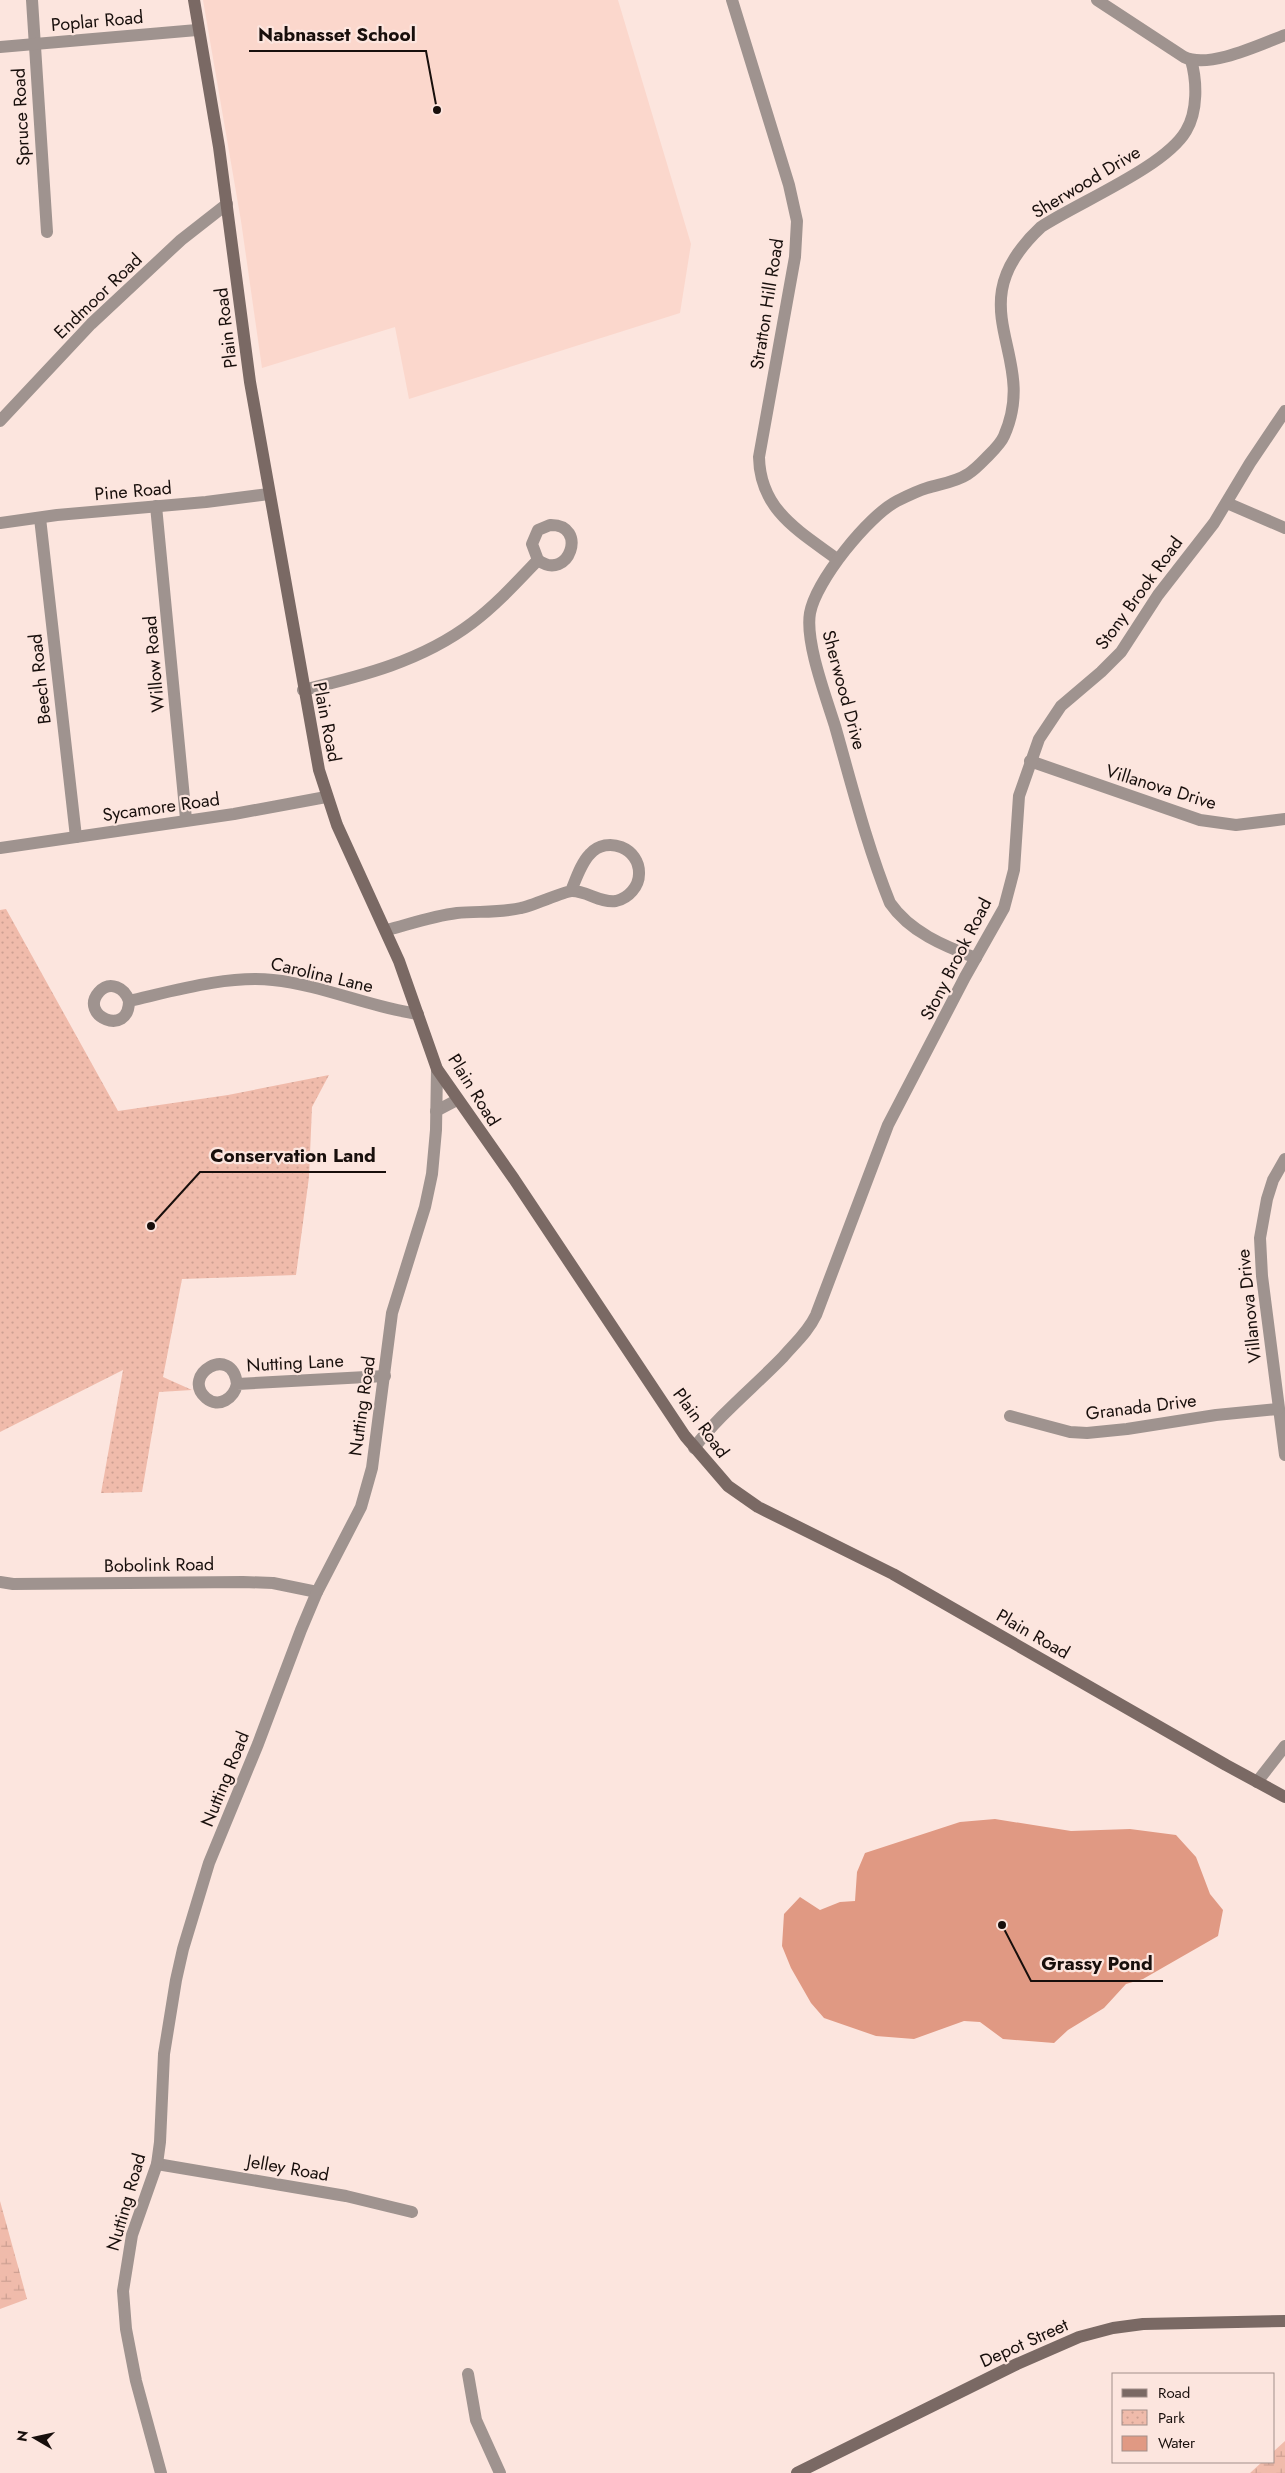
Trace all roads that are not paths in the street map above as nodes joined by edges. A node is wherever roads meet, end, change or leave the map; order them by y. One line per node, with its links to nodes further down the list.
1 (32, 0): 7 (street, Spruce Road)
2 (194, 0): 5 (main road, Plain Road)
3 (732, 0): 20 (street, Stratton Hill Road)
4 (1097, 0): 9 (street)
5 (197, 30): 7 (street, Poplar Road); 10 (main road, Plain Road)
6 (1285, 35): 9 (street)
7 (35, 44): 8 (street, Poplar Road); 11 (street, Spruce Road)
8 (0, 46)
9 (1191, 60): 20 (street, Sherwood Drive)
10 (227, 204): 13 (street, Endmoor Road); 14 (main road, Plain Road)
11 (47, 232)
12 (1285, 412): 15 (street, Stony Brook Road)
13 (0, 421)
14 (269, 494): 16 (street, Pine Road); 22 (main road, Plain Road)
15 (1227, 503): 19 (street); 23 (street, Stony Brook Road)
16 (156, 506): 17 (street, Pine Road); 25 (street, Willow Road)
17 (40, 518): 18 (street, Pine Road); 27 (street, Beech Road)
18 (0, 523)
19 (1285, 528)
20 (838, 559): 31 (street, Sherwood Drive)
21 (538, 560): 22 (street)
22 (303, 690): 24 (main road, Plain Road)
23 (1030, 762): 26 (street, Villanova Drive); 31 (street, Stony Brook Road)
24 (326, 797): 25 (street, Sycamore Road); 30 (main road, Plain Road)
25 (186, 819): 27 (street, Sycamore Road)
26 (1285, 819)
27 (76, 837): 28 (street, Sycamore Road)
28 (0, 848)
29 (571, 891): 29 (street); 30 (street)
30 (387, 930): 33 (main road, Plain Road)
31 (976, 958): 42 (street, Stony Brook Road)
32 (129, 1001): 33 (street, Carolina Lane)
33 (418, 1014): 34 (main road, Plain Road)
34 (437, 1069): 35 (main road, Plain Road); 36 (street, Nutting Road)
35 (457, 1100): 36 (street); 42 (main road, Plain Road)
36 (436, 1111): 38 (street, Nutting Road)
37 (1285, 1159): 40 (street, Villanova Drive)
38 (385, 1376): 39 (street, Nutting Lane); 45 (street, Nutting Road)
39 (237, 1384)
40 (1278, 1409): 41 (street, Granada Drive); 43 (street, Villanova Drive)
41 (1010, 1416)
42 (694, 1448): 47 (main road, Plain Road)
43 (1285, 1455)
44 (0, 1582): 45 (street, Bobolink Road)
45 (318, 1592): 49 (street, Nutting Road)
46 (1285, 1746): 47 (street)
47 (1257, 1782): 48 (main road, Plain Road)
48 (1285, 1797)
49 (156, 2164): 50 (street, Jelley Road); 53 (street, Nutting Road)
50 (412, 2212)
51 (1285, 2321): 55 (main road, Depot Street)
52 (468, 2374): 54 (street)
53 (162, 2473)
54 (500, 2473)
55 (797, 2473)

